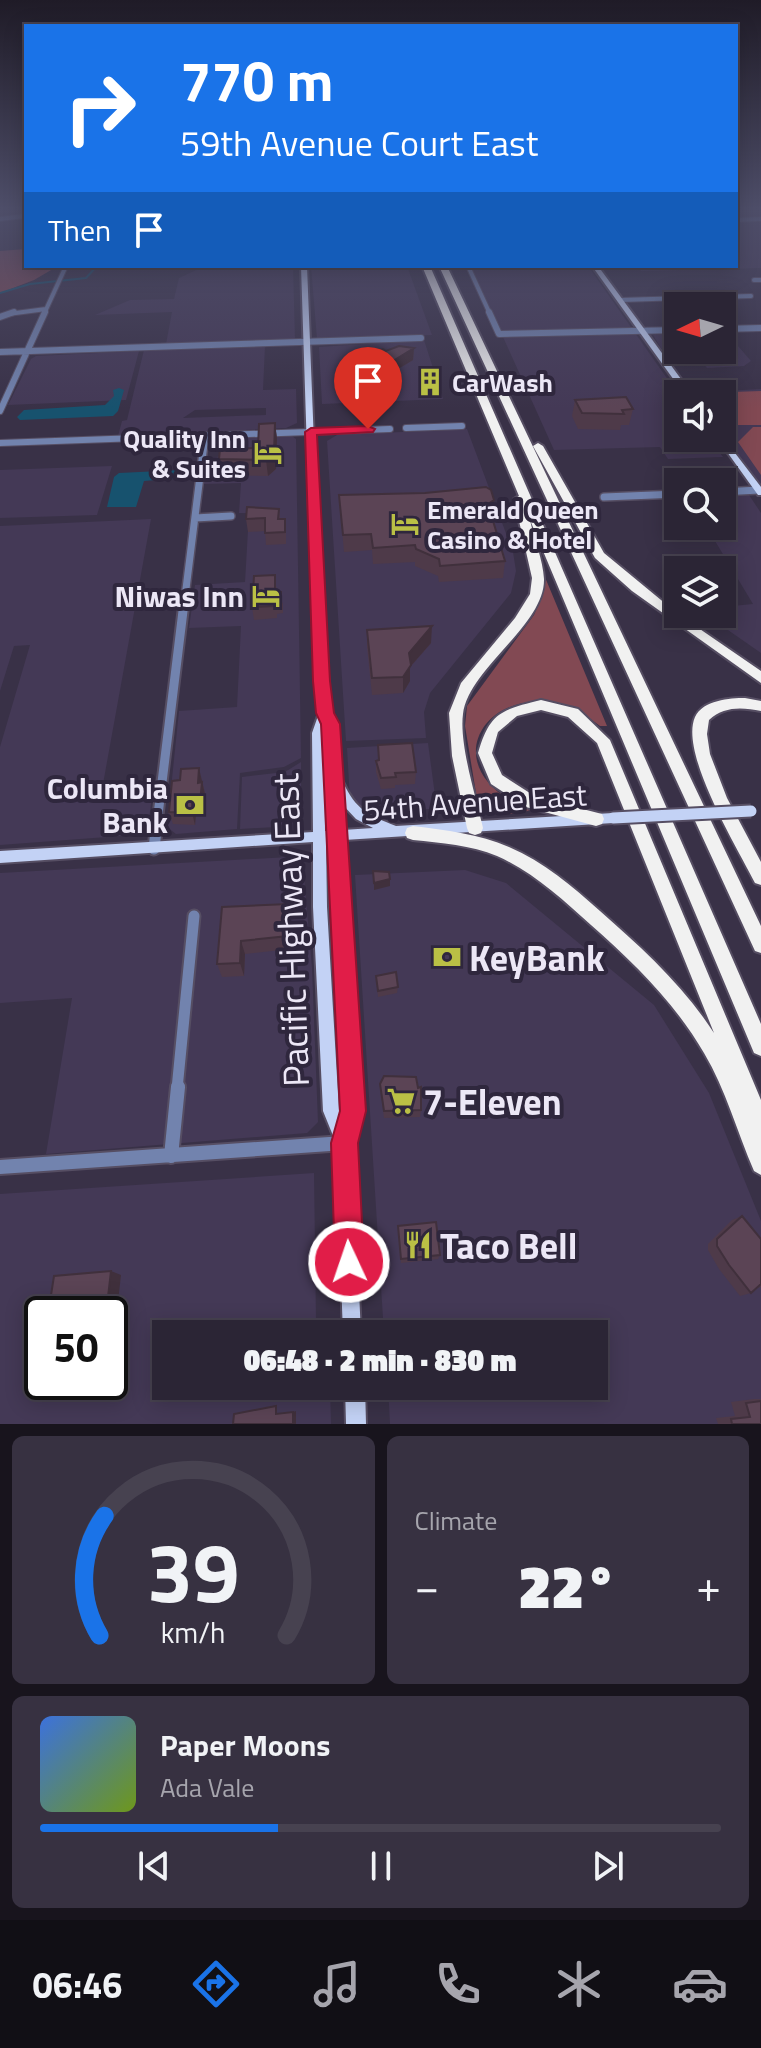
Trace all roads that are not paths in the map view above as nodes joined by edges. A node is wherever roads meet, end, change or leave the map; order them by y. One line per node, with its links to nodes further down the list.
1 (62, 275): 11 (street)
2 (304, 275): 18 (main road, Pacific Highway East)
3 (430, 275): 27 (highway)
4 (447, 275): 22 (highway)
5 (472, 275): 16 (street)
6 (602, 275): 10 (main road)
7 (754, 280): 8 (street)
8 (761, 280)
9 (751, 296): 10 (street)
10 (620, 300): 16 (main road)
11 (46, 309): 12 (street); 19 (street)
12 (0, 317)
13 (761, 328): 14 (street)
14 (736, 329)
15 (664, 331): 16 (street)
16 (643, 332): 21 (main road)
17 (421, 338): 18 (street)
18 (307, 342): 19 (street); 28 (main road, Pacific Highway East)
19 (28, 351): 20 (street); 23 (street)
20 (0, 352)
21 (678, 380)
22 (504, 395): 38 (highway); 52 (highway)
23 (0, 411)
24 (462, 426): 25 (street)
25 (406, 428)
26 (390, 429): 28 (street)
27 (498, 431): 44 (highway); 53 (highway)
28 (311, 432): 29 (street); 40 (main road, Pacific Highway East)
29 (205, 435): 30 (street); 37 (street)
30 (0, 443)
31 (731, 452): 32 (main road)
32 (760, 491): 33 (street)
33 (736, 492)
34 (664, 495): 35 (street)
35 (604, 497)
36 (231, 516): 37 (street)
37 (195, 518): 48 (street)
38 (761, 678)
39 (761, 706): 50 (highway)
40 (325, 713): 41 (main road, Pacific Highway East); 47 (main road, Pacific Highway East)
41 (334, 769): 45 (main road); 46 (main road, Pacific Highway East)
42 (756, 811): 43 (main road, 54th Avenue East, bridge)
43 (605, 819): 44 (main road, 54th Avenue East); 54 (highway)
44 (475, 828): 45 (main road, 54th Avenue East)
45 (406, 833): 46 (main road, 54th Avenue East); 57 (highway)
46 (337, 837): 47 (main road, 54th Avenue East); 55 (main road, Pacific Highway East)
47 (319, 838): 48 (main road, 54th Avenue East); 55 (main road, Pacific Highway East)
48 (154, 849): 49 (main road, 54th Avenue East)
49 (0, 857)
50 (761, 878)
51 (194, 916): 56 (street)
52 (761, 945)
53 (761, 1046)
54 (761, 1125)
55 (344, 1143): 56 (street); 59 (main road, Pacific Highway East)
56 (171, 1156): 58 (street)
57 (761, 1164)
58 (0, 1167)
59 (351, 1320)
60 (355, 1400): 61 (main road)
61 (356, 1424)

